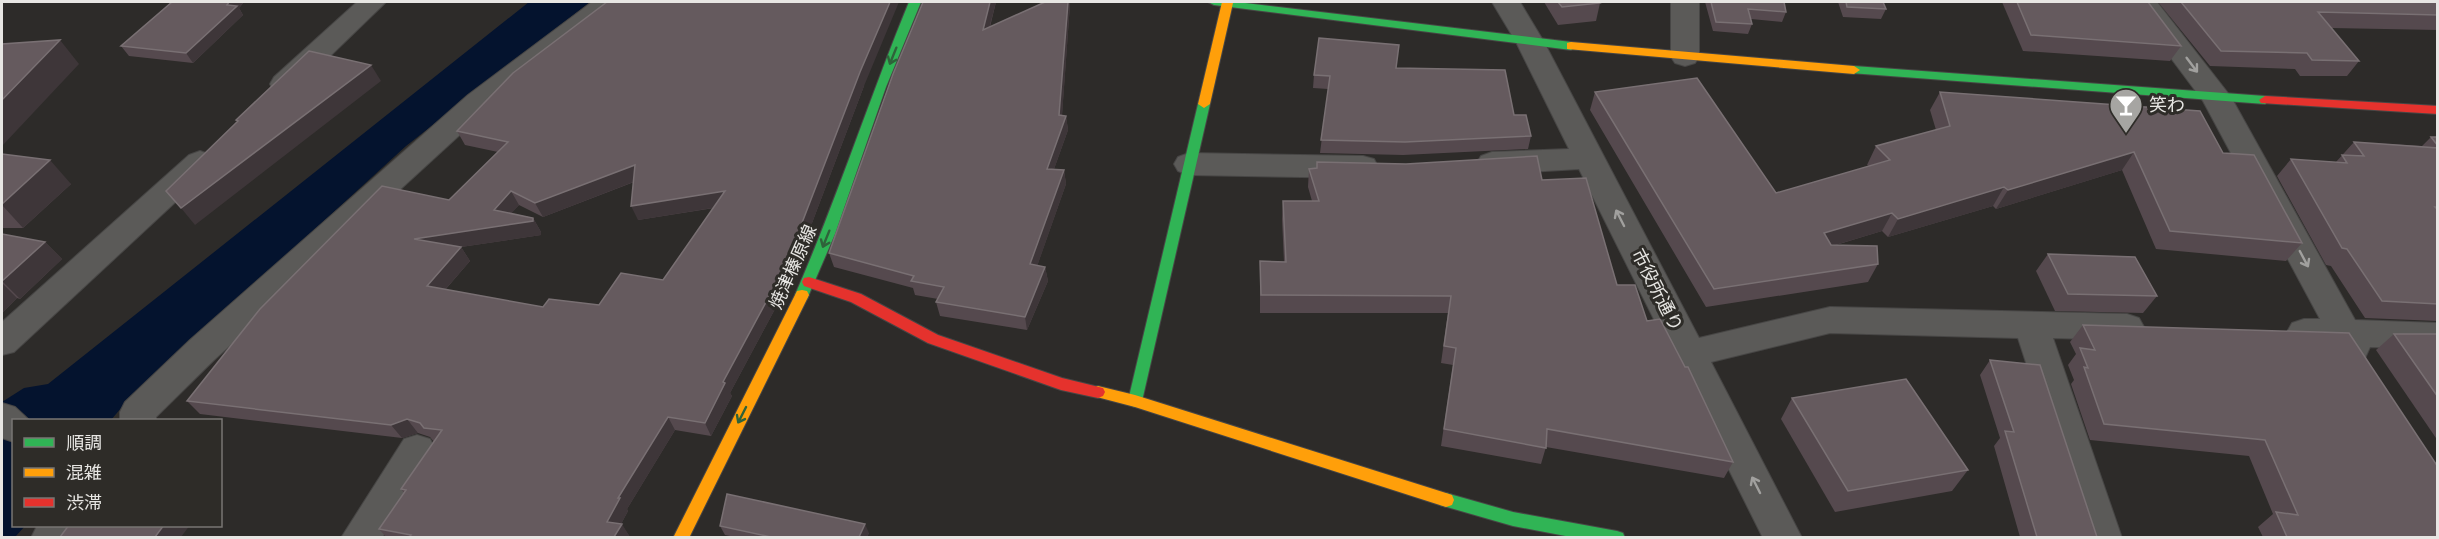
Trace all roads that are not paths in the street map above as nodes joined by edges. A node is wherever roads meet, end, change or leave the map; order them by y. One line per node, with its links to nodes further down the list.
1 (372, 2): 11 (street)
2 (609, 2): 28 (street)
3 (915, 2): 18 (street, 焼津榛原線, one-way to 18)
4 (1223, 2): 8 (street); 15 (street)
5 (1506, 2): 8 (street, 市役所通り)
6 (1685, 2): 9 (street)
7 (2143, 2): 10 (street, one-way to 10)
8 (1530, 42): 9 (street); 14 (street, 市役所通り)
9 (1685, 57): 10 (street)
10 (2216, 97): 12 (street); 22 (street, one-way to 22)
11 (267, 100)
12 (2438, 110)
13 (223, 141): 24 (street)
14 (1589, 158): 16 (street); 25 (street, 市役所通り, one-way to 14)
15 (1189, 164): 17 (street); 27 (street)
16 (1461, 165)
17 (1391, 168)
18 (809, 282): 27 (street); 31 (street, 焼津榛原線, one-way to 31)
19 (2031, 324): 20 (street); 25 (street); 34 (street)
20 (2158, 328)
21 (2274, 331): 22 (street)
22 (2344, 333): 23 (street); 26 (street)
23 (2438, 336)
24 (2, 342)
25 (1690, 354): 33 (street, 市役所通り, one-way to 25)
26 (2369, 372)
27 (1135, 401): 32 (street)
28 (138, 419)
29 (417, 450): 30 (street)
30 (360, 537)
31 (681, 537)
32 (1617, 537)
33 (1783, 537)
34 (2103, 537)

